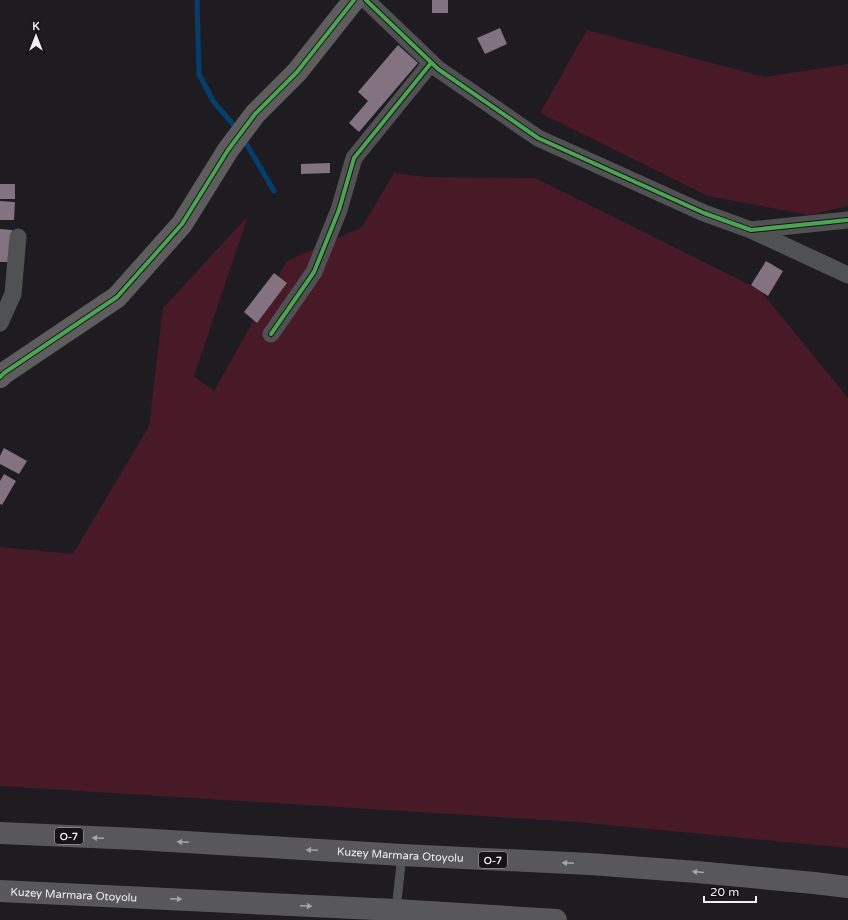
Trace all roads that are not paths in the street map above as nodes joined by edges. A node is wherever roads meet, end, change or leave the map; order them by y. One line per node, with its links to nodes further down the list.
1 (354, 0): 10 (street)
2 (366, 0): 3 (street)
3 (431, 63): 5 (street); 9 (street)
4 (848, 220): 5 (street)
5 (751, 230): 7 (street)
6 (18, 237): 8 (street)
7 (848, 276)
8 (0, 323)
9 (271, 334)
10 (1, 374)
11 (0, 833): 12 (highway, Kuzey Marmara Otoyolu / O-7, one-way to 11)
12 (402, 855): 13 (highway, Kuzey Marmara Otoyolu / O-7, one-way to 12); 15 (lane)
13 (848, 887)
14 (0, 891): 15 (highway, Kuzey Marmara Otoyolu, one-way to 15)
15 (396, 910): 16 (highway, Kuzey Marmara Otoyolu)
16 (556, 920)

